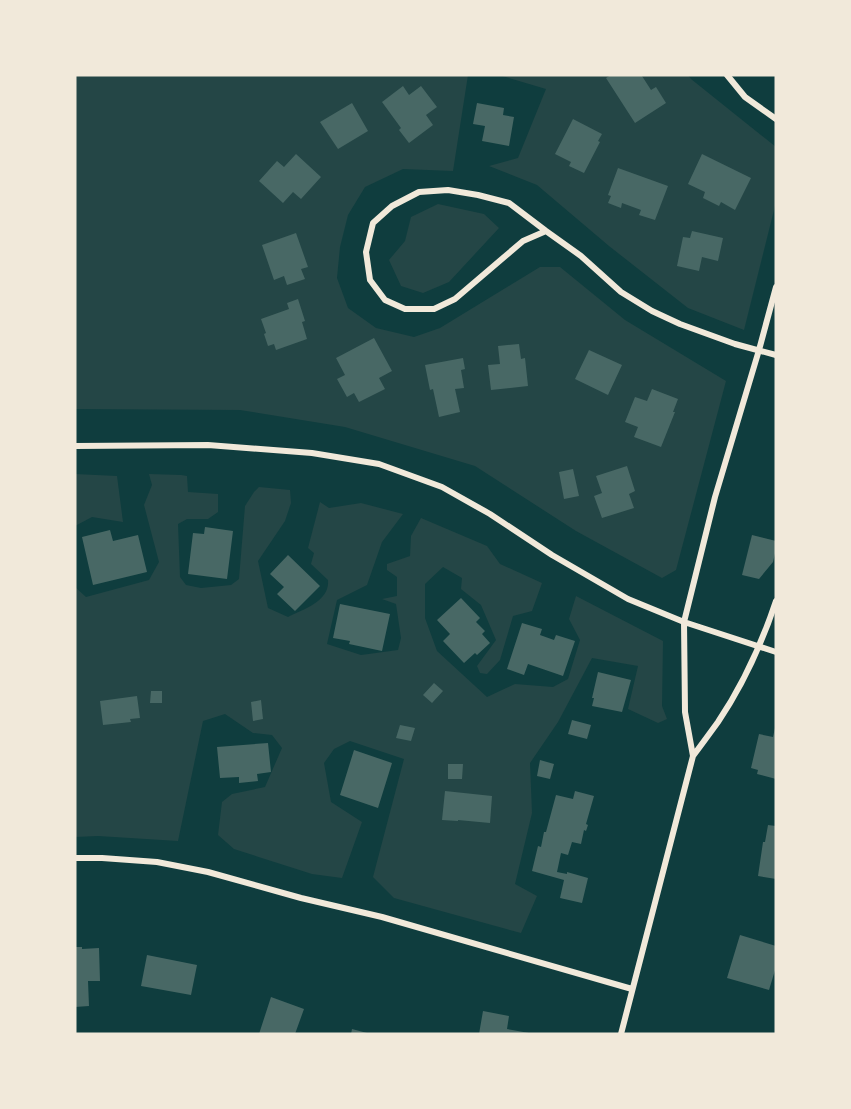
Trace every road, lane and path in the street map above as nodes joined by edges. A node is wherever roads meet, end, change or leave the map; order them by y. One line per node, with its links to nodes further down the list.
1 (727, 75): 2 (street)
2 (776, 119)
3 (546, 231): 3 (street); 5 (street)
4 (776, 287): 5 (street)
5 (759, 350): 6 (street); 9 (street)
6 (776, 356)
7 (75, 446): 9 (street)
8 (776, 601): 10 (street)
9 (684, 622): 10 (street); 12 (street)
10 (758, 647): 11 (street); 12 (street)
11 (776, 652)
12 (693, 756): 14 (street)
13 (75, 858): 14 (street)
14 (632, 989): 15 (street)
15 (621, 1034)

